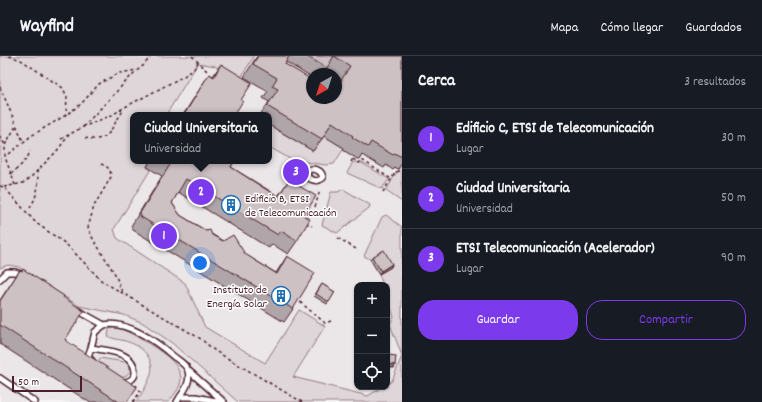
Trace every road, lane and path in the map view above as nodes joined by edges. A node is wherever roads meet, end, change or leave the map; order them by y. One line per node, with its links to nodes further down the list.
1 (10, 56): 9 (path)
2 (151, 56): 5 (path)
3 (192, 56): 4 (path)
4 (198, 62): 6 (path); 8 (path)
5 (138, 70): 9 (path); 11 (path)
6 (207, 71)
7 (0, 87): 10 (path)
8 (125, 107): 11 (path); 14 (path)
9 (66, 115): 16 (path)
10 (16, 126): 16 (path); 17 (path)
11 (83, 127): 12 (path)
12 (70, 134): 15 (path); 23 (path)
13 (0, 136): 17 (path)
14 (85, 138)
15 (60, 139)
16 (23, 141): 19 (path)
17 (5, 145): 24 (path)
18 (30, 151): 24 (path)
19 (8, 154)
20 (351, 162): 25 (path)
21 (101, 164): 39 (path)
22 (402, 169): 25 (path)
23 (37, 170): 26 (path); 31 (path)
24 (11, 174): 26 (path)
25 (391, 179): 30 (path)
26 (14, 185): 28 (path)
27 (0, 186): 28 (path)
28 (4, 187): 39 (path)
29 (320, 190): 32 (path)
30 (383, 192)
31 (30, 208)
32 (315, 208)
33 (306, 223): 34 (path)
34 (312, 226)
35 (338, 238): 36 (path)
36 (356, 249)
37 (0, 280): 38 (lane)
38 (31, 280)
39 (122, 294): 54 (path)
40 (300, 302): 42 (path)
41 (69, 305): 43 (lane)
42 (331, 321)
43 (104, 325): 44 (lane); 45 (lane)
44 (91, 348): 47 (lane); 47 (lane)
45 (188, 370): 48 (lane); 53 (lane)
46 (0, 378): 49 (lane)
47 (132, 379): 50 (path)
48 (180, 397): 51 (lane); 52 (lane)
49 (35, 402)
50 (133, 402)
51 (177, 402)
52 (220, 402)
53 (224, 402)
54 (302, 402)

